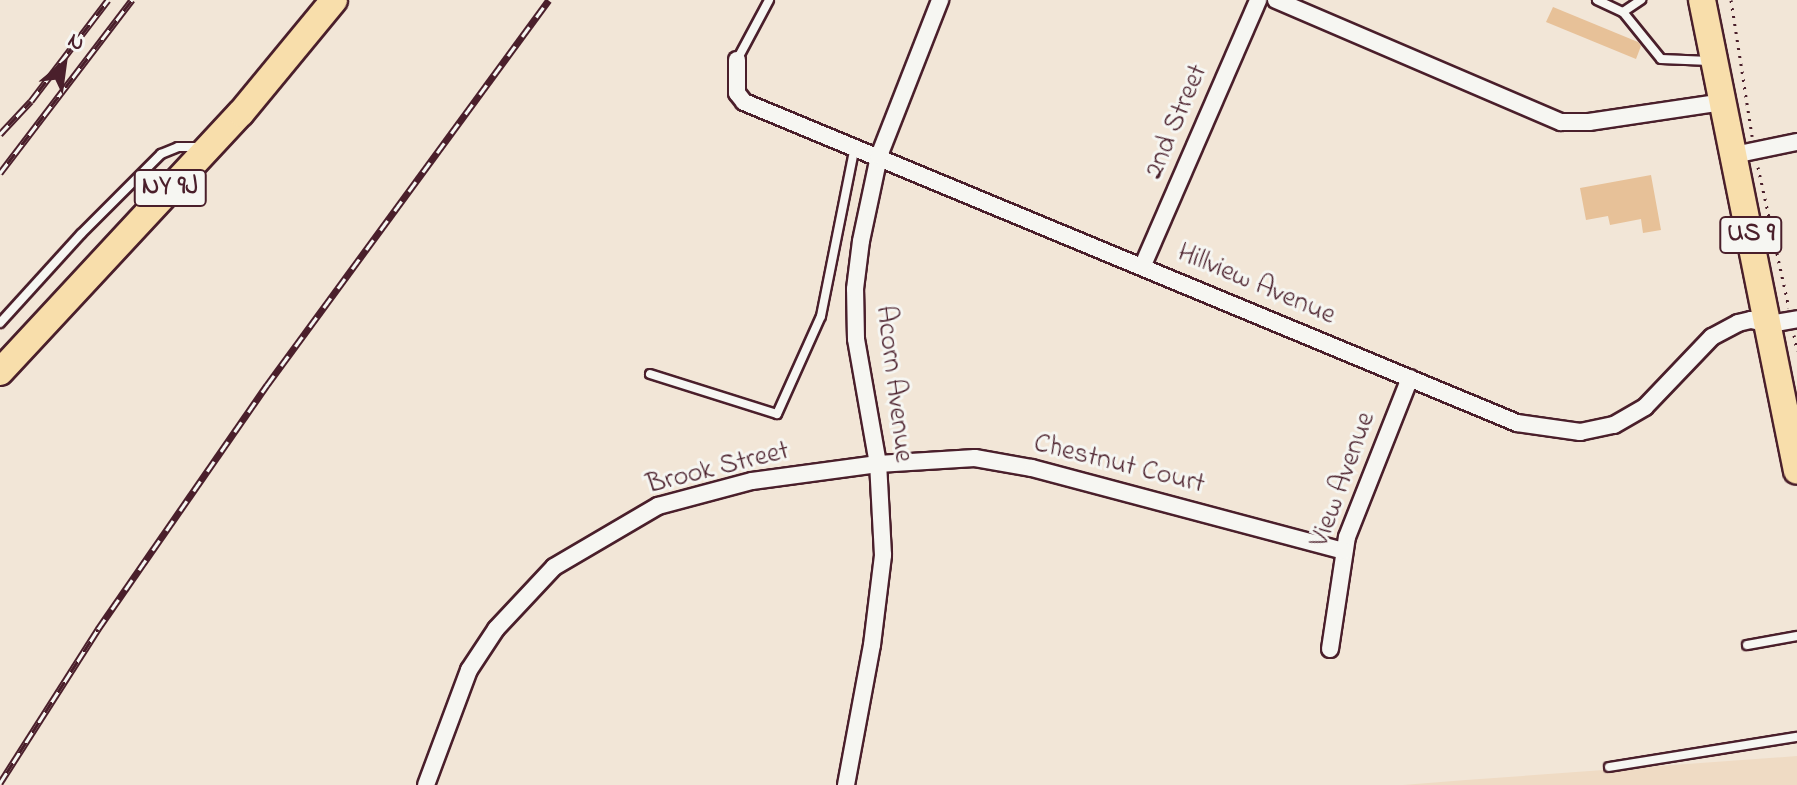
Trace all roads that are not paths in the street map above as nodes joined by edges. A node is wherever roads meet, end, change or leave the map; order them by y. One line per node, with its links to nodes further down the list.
1 (334, 0): 15 (main road, NY 9J)
2 (769, 0): 10 (lane)
3 (940, 0): 17 (street, Acorn Avenue)
4 (1258, 0): 18 (street, 2nd Street)
5 (1276, 0): 12 (street)
6 (1597, 0): 9 (lane)
7 (1641, 0): 9 (lane)
8 (1702, 0): 11 (main road, US 9)
9 (1623, 12): 11 (lane)
10 (737, 60): 14 (street, Hillview Avenue)
11 (1714, 62): 12 (main road, US 9)
12 (1723, 102): 16 (main road, US 9)
13 (1797, 142): 16 (street)
14 (855, 145): 17 (street, Hillview Avenue); 22 (lane)
15 (209, 147): 20 (lane); 21 (main road, NY 9J)
16 (1744, 153): 19 (main road, US 9)
17 (879, 156): 18 (street, Hillview Avenue); 24 (street, Acorn Avenue)
18 (1143, 265): 23 (street, Hillview Avenue)
19 (1786, 320): 23 (street, Hillview Avenue); 25 (main road, US 9)
20 (0, 323)
21 (0, 372)
22 (650, 374)
23 (1410, 378): 26 (street, View Avenue)
24 (878, 464): 26 (street, Chestnut Court); 32 (street, Brook Street); 33 (street, Acorn Avenue)
25 (1797, 470)
26 (1344, 551): 29 (street, View Avenue)
27 (1797, 636): 28 (lane)
28 (1747, 645)
29 (1330, 649)
30 (1797, 737): 31 (lane)
31 (1609, 767)
32 (426, 785)
33 (846, 785)

